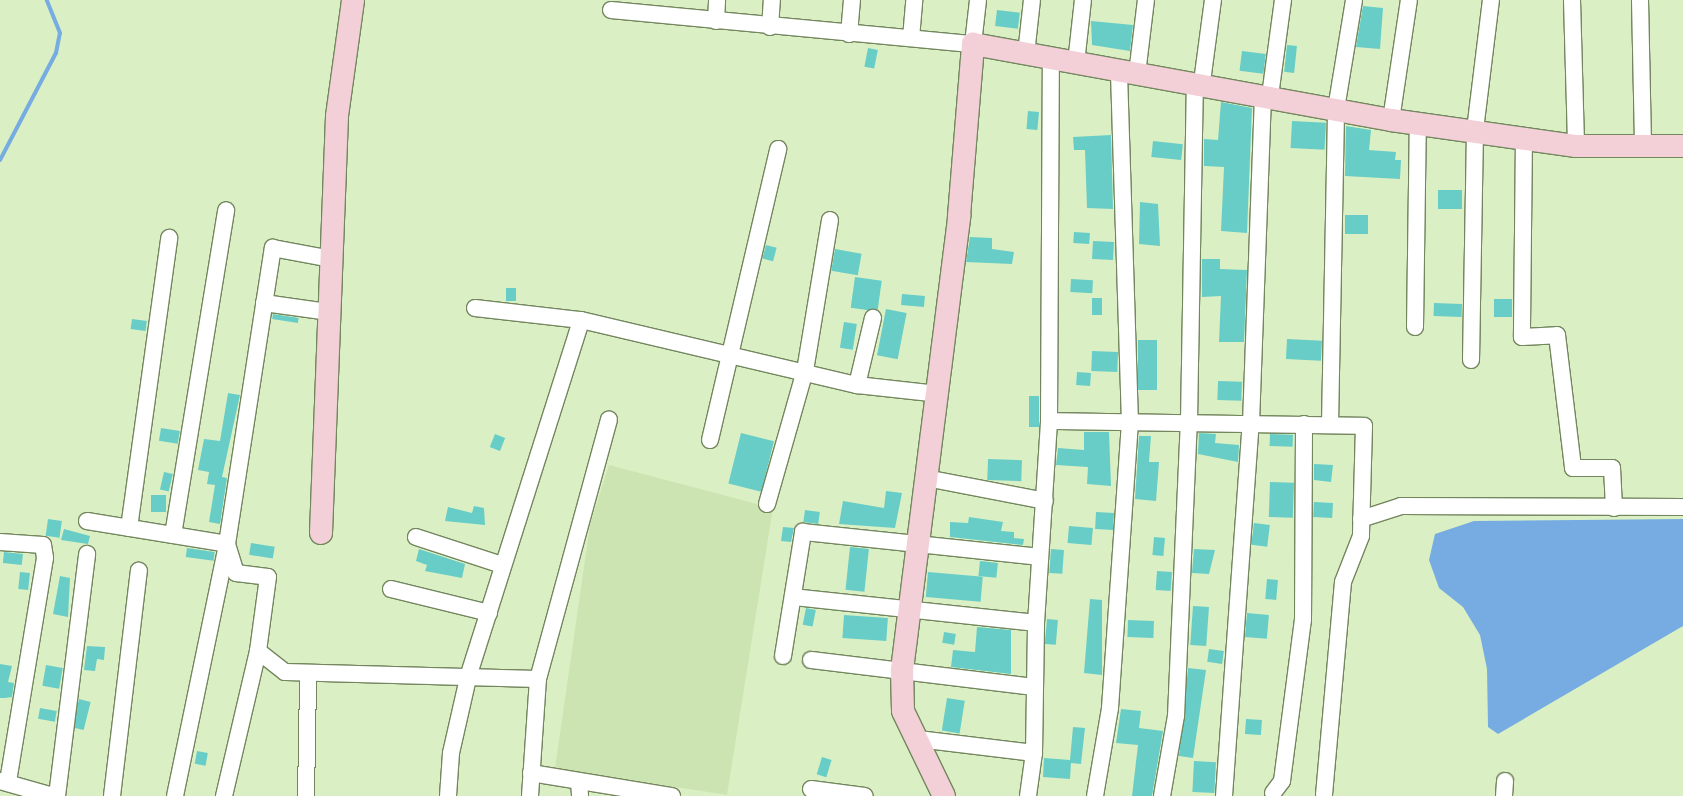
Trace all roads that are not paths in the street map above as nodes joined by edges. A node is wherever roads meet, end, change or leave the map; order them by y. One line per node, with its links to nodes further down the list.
1 (353, 0): 41 (street)
2 (717, 0): 18 (street)
3 (772, 0): 19 (street)
4 (852, 0): 20 (street)
5 (914, 0): 21 (street)
6 (978, 0): 22 (street)
7 (1032, 0): 23 (street)
8 (1083, 0): 25 (street)
9 (1146, 0): 26 (street)
10 (1212, 0): 27 (street)
11 (1283, 0): 28 (street)
12 (1354, 0): 29 (street)
13 (1409, 0): 30 (street)
14 (1491, 0): 32 (street)
15 (1572, 0): 34 (street)
16 (1640, 0): 35 (street)
17 (611, 10): 18 (street)
18 (716, 21): 19 (street)
19 (770, 27): 20 (street)
20 (850, 34): 21 (street)
21 (911, 38): 22 (street)
22 (973, 44): 23 (street); 52 (street)
23 (1026, 54): 24 (street)
24 (1051, 58): 25 (street); 54 (street)
25 (1076, 63): 26 (street)
26 (1128, 73): 27 (street); 56 (street)
27 (1198, 82): 28 (street); 55 (street)
28 (1266, 95): 29 (street); 57 (street)
29 (1336, 109): 30 (street); 59 (street)
30 (1390, 120): 31 (street)
31 (1418, 123): 32 (street); 47 (street)
32 (1475, 130): 33 (street); 49 (street)
33 (1524, 136): 34 (street); 65 (street)
34 (1576, 146): 35 (street)
35 (1643, 146): 36 (street)
36 (1683, 146)
37 (778, 149): 48 (street)
38 (226, 210): 70 (street)
39 (830, 220): 50 (street)
40 (170, 238): 68 (street)
41 (331, 258): 42 (street); 44 (street)
42 (264, 303): 44 (street); 74 (street)
43 (476, 308): 46 (street)
44 (329, 312): 69 (street)
45 (873, 318): 51 (street)
46 (581, 320): 48 (street); 77 (street)
47 (1415, 327)
48 (733, 358): 50 (street); 60 (street)
49 (1471, 360)
50 (805, 371): 51 (street); 63 (street)
51 (857, 385): 52 (street)
52 (938, 394): 61 (street)
53 (609, 420): 90 (street)
54 (1050, 421): 56 (street); 62 (street)
55 (1190, 421): 56 (street); 57 (street); 113 (street)
56 (1130, 423): 112 (street)
57 (1251, 423): 58 (street); 114 (street)
58 (1304, 424): 59 (street); 99 (street)
59 (1330, 425): 66 (street)
60 (710, 440)
61 (926, 478): 62 (street); 73 (street)
62 (1045, 501): 76 (street)
63 (768, 504)
64 (1683, 507): 65 (street)
65 (1614, 508): 66 (street)
66 (1361, 519): 101 (street)
67 (87, 521): 68 (street)
68 (129, 528): 70 (street)
69 (320, 533)
70 (174, 535): 74 (street)
71 (416, 537): 77 (street)
72 (0, 542): 95 (street)
73 (917, 542): 76 (street); 80 (street); 81 (street)
74 (227, 544): 84 (street); 103 (street)
75 (87, 554): 100 (street)
76 (1040, 557): 83 (street)
77 (502, 565): 82 (street)
78 (139, 571): 102 (street)
79 (391, 589): 82 (street)
80 (792, 597): 81 (street); 85 (street)
81 (910, 607): 83 (street); 87 (street)
82 (489, 613): 88 (street)
83 (1036, 623): 91 (street)
84 (258, 651): 89 (street); 104 (street)
85 (783, 656)
86 (811, 660): 87 (street)
87 (902, 670): 91 (street); 92 (street)
88 (469, 674): 89 (street); 90 (street); 106 (street)
89 (308, 676): 105 (street)
90 (538, 679): 94 (street)
91 (1034, 687): 93 (street)
92 (918, 739): 93 (street); 110 (street)
93 (1034, 754): 111 (street)
94 (531, 773): 96 (street); 107 (street)
95 (4, 782): 100 (street)
96 (580, 788): 98 (street)
97 (811, 789): 109 (street)
98 (637, 793): 108 (street)
99 (1273, 793)
100 (48, 795)
101 (1324, 795)
102 (112, 796)
103 (175, 796)
104 (224, 796)
105 (306, 796)
106 (448, 796)
107 (530, 796)
108 (672, 796)
109 (865, 796)
110 (944, 796)
111 (1028, 796)
112 (1095, 796)
113 (1162, 796)
114 (1224, 796)

